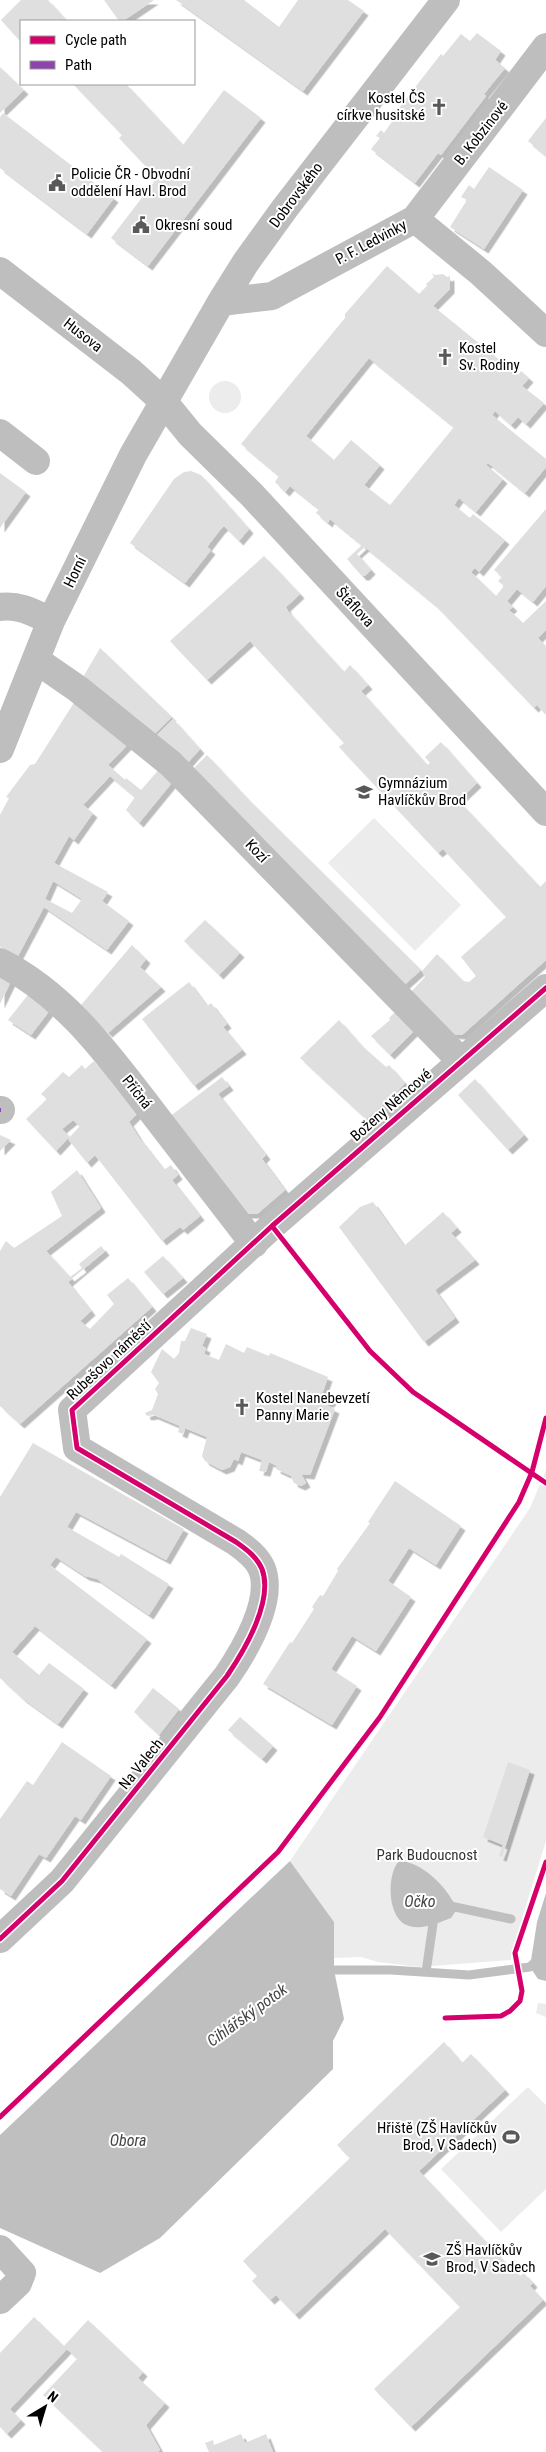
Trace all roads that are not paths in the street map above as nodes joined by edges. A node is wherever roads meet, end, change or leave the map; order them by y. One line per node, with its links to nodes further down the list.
1 (446, 0): 5 (street, Dobrovského)
2 (546, 47): 3 (street, B. Kobzinové)
3 (414, 219): 5 (street, P. F. Ledvinky); 6 (street, P. F. Ledvinky)
4 (0, 271): 7 (street, Husova)
5 (221, 302): 7 (street, Dobrovského)
6 (546, 333)
7 (164, 402): 11 (street, Horní); 14 (street, Štáflova)
8 (0, 434): 9 (street)
9 (36, 461)
10 (0, 606): 11 (street)
11 (51, 622): 12 (street, Horní)
12 (36, 660): 13 (street, Horní); 17 (street, Kozí)
13 (0, 749)
14 (546, 812)
15 (0, 962): 18 (street, Příčná)
16 (546, 988): 17 (street, Boženy Němcové)
17 (461, 1061): 18 (street, Boženy Němcové)
18 (254, 1244): 19 (street, Rubešovo náměstí)
19 (265, 1582): 20 (street, Na Valech)
20 (0, 1939)
21 (0, 2249): 22 (street)
22 (0, 2300)

